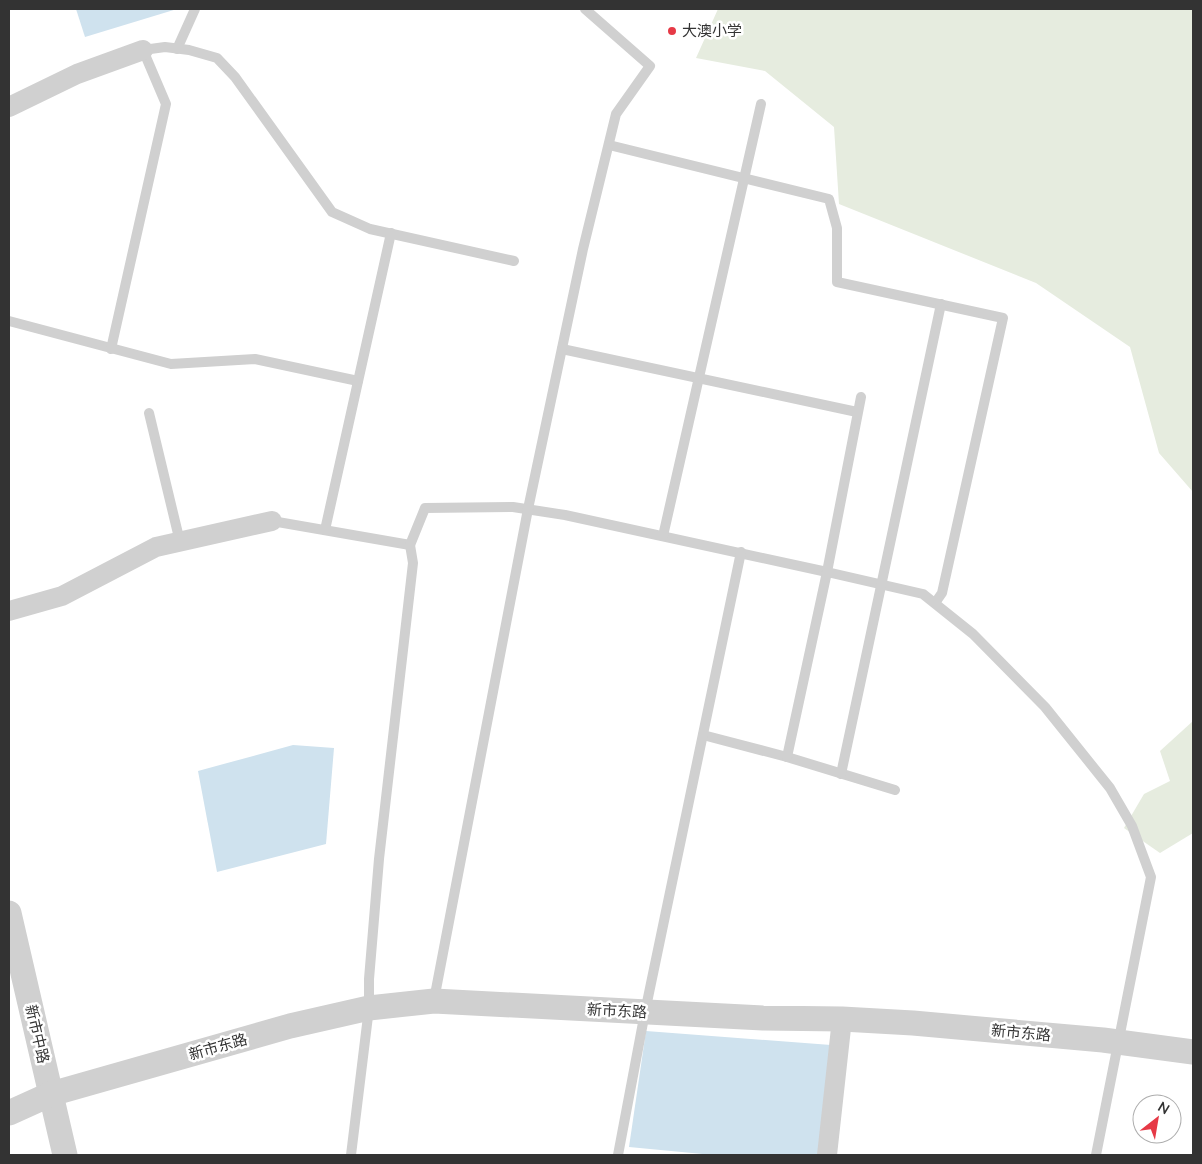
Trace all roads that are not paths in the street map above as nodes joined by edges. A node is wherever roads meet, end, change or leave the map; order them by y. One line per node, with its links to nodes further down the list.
1 (195, 9): 3 (lane)
2 (585, 9): 7 (lane)
3 (177, 49): 4 (lane); 9 (lane)
4 (143, 50): 6 (street); 14 (lane)
5 (761, 104): 8 (lane)
6 (9, 106)
7 (609, 145): 8 (lane); 13 (lane)
8 (744, 178): 11 (lane); 22 (lane)
9 (391, 233): 10 (lane); 15 (lane)
10 (514, 261)
11 (941, 304): 27 (lane); 28 (lane)
12 (9, 321): 14 (lane)
13 (562, 349): 17 (lane); 19 (lane)
14 (111, 350): 15 (lane)
15 (358, 381): 21 (lane)
16 (860, 397): 17 (lane)
17 (857, 412): 26 (lane)
18 (149, 413): 23 (lane)
19 (528, 509): 22 (lane); 24 (lane); 35 (lane)
20 (272, 520): 21 (lane); 23 (street)
21 (325, 530): 24 (lane)
22 (663, 536): 25 (lane)
23 (180, 542): 29 (street)
24 (410, 545): 36 (lane)
25 (741, 552): 26 (lane); 30 (lane)
26 (827, 572): 27 (lane); 31 (lane)
27 (882, 584): 28 (lane); 32 (lane)
28 (935, 603): 39 (lane)
29 (9, 611)
30 (703, 736): 31 (lane); 37 (lane)
31 (787, 757): 32 (lane)
32 (841, 774): 33 (lane)
33 (895, 790)
34 (9, 913): 41 (street, 新市中路)
35 (434, 1001): 36 (street, 新市东路); 37 (street, 新市东路)
36 (369, 1008): 41 (street, 新市东路); 44 (lane)
37 (645, 1012): 38 (street, 新市东路); 45 (lane)
38 (842, 1019): 39 (street, 新市东路); 46 (street)
39 (1118, 1042): 40 (street, 新市东路); 47 (lane)
40 (1193, 1052)
41 (51, 1094): 42 (street, 新市东路); 43 (street, 新市中路)
42 (9, 1113)
43 (65, 1155)
44 (351, 1155)
45 (618, 1155)
46 (827, 1155)
47 (1096, 1155)

